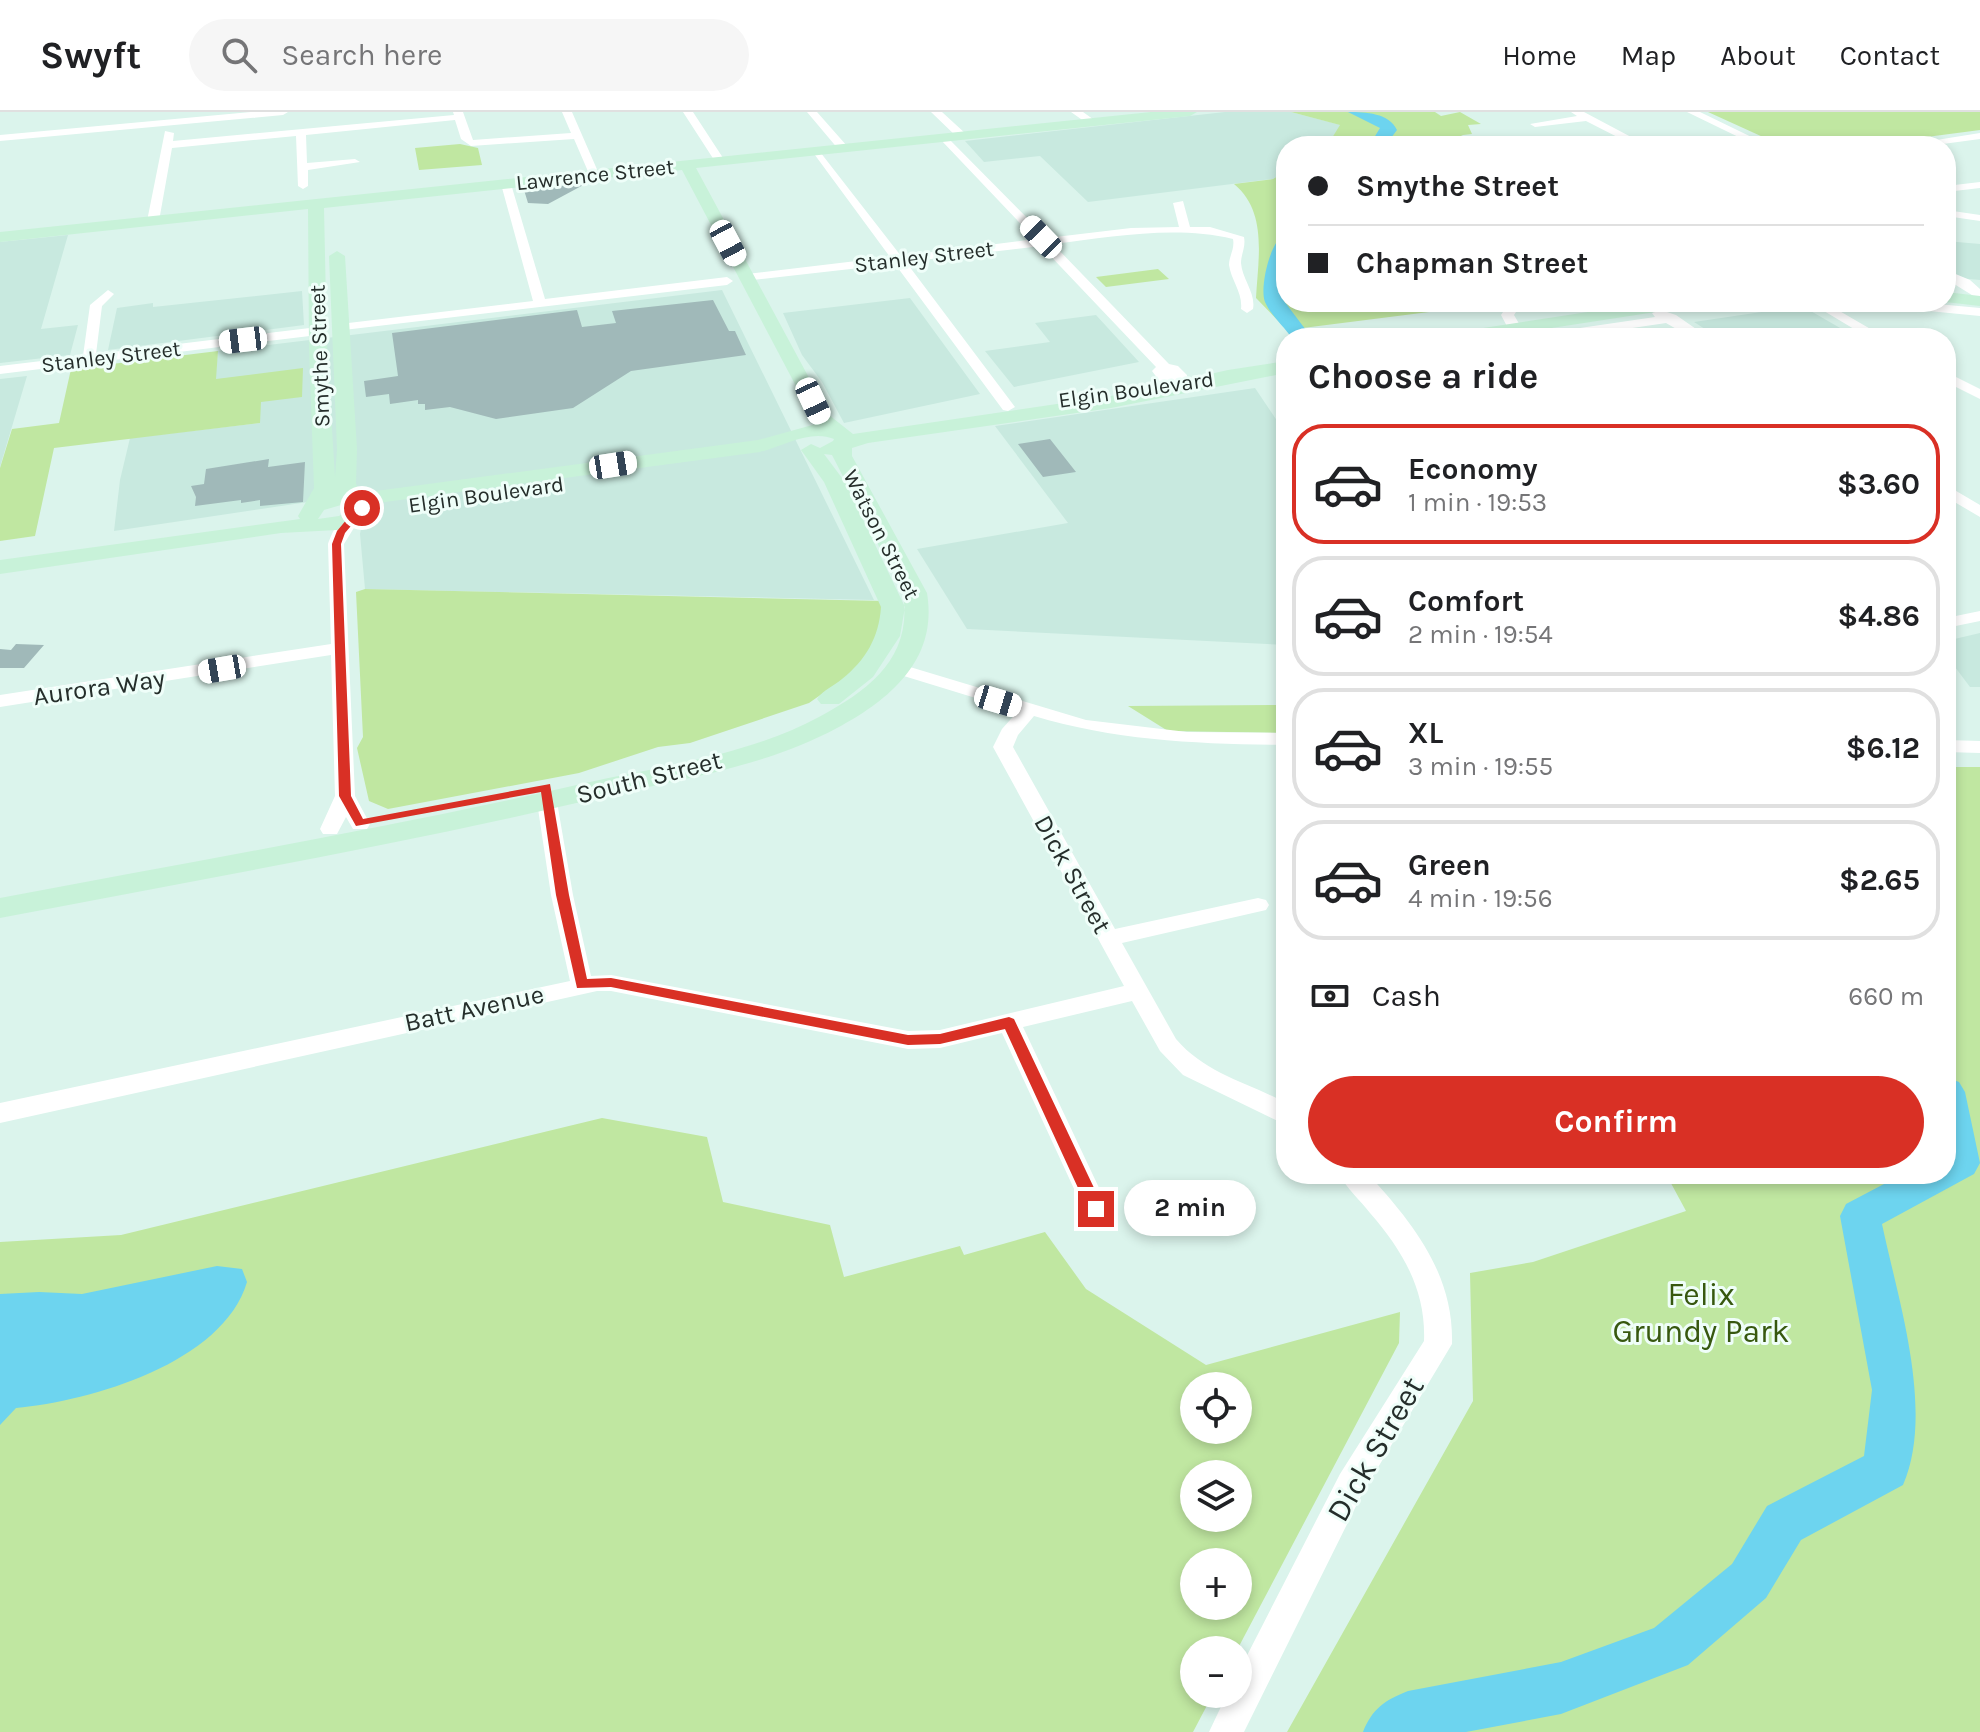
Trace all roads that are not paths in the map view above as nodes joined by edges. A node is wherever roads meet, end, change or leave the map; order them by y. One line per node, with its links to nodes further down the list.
1 (283, 112): 11 (street)
2 (567, 112): 16 (street)
3 (688, 112): 29 (street)
4 (812, 112): 27 (street)
5 (936, 112): 17 (street)
6 (1076, 112): 13 (street)
7 (1190, 112): 13 (street, Lawrence Street)
8 (1576, 112): 12 (street)
9 (1692, 112): 19 (street)
10 (459, 115): 15 (street); 16 (street)
11 (172, 117): 21 (street); 25 (street)
12 (1588, 118): 14 (street); 18 (street)
13 (1092, 122): 17 (street, Lawrence Street)
14 (1535, 124)
15 (301, 132): 25 (street); 31 (street)
16 (578, 136): 33 (street)
17 (962, 136): 22 (street, Lawrence Street)
18 (1623, 136)
19 (1744, 136)
20 (1980, 136): 23 (street)
21 (0, 138)
22 (945, 138): 27 (street, Lawrence Street); 47 (street)
23 (1964, 138): 24 (street); 26 (street)
24 (1956, 139)
25 (167, 145): 42 (street)
26 (1980, 145)
27 (843, 148): 28 (street, Lawrence Street)
28 (817, 151): 29 (street, Lawrence Street); 48 (street)
29 (720, 161): 32 (street, Lawrence Street)
30 (355, 162): 31 (street)
31 (302, 167): 36 (street)
32 (691, 172): 33 (street, Lawrence Street); 49 (street, Watson Street)
33 (594, 174): 34 (street, Lawrence Street)
34 (506, 184): 43 (street, Lawrence Street); 57 (street)
35 (1980, 185): 37 (street)
36 (303, 186)
37 (1956, 188)
38 (1179, 203): 45 (street)
39 (316, 204): 42 (street, Lawrence Street); 43 (street, Lawrence Street); 44 (street, Smythe Street)
40 (1956, 214): 41 (street)
41 (1980, 218)
42 (153, 221): 46 (street, Lawrence Street)
43 (335, 221): 44 (street); 56 (street, Smythe Street)
44 (316, 227): 58 (street, Smythe Street)
45 (1185, 229): 47 (street, Stanley Street); 59 (street, Stanley Street)
46 (0, 237)
47 (1046, 242): 48 (street, Stanley Street); 78 (street)
48 (897, 260): 49 (street, Stanley Street); 82 (street)
49 (747, 278): 50 (street); 50 (street); 73 (street, Watson Street)
50 (727, 281): 57 (street); 74 (street, Watson Street)
51 (1956, 283): 55 (street)
52 (108, 294): 72 (street)
53 (1956, 297): 55 (street)
54 (1956, 300): 55 (street)
55 (1977, 300)
56 (338, 301): 58 (street); 70 (street, Smythe Street)
57 (540, 303): 70 (street)
58 (317, 304): 71 (street, Smythe Street)
59 (1247, 309)
60 (1510, 312): 65 (street)
61 (1641, 312): 65 (street)
62 (1650, 312): 67 (street)
63 (1661, 312): 68 (street)
64 (1833, 312): 69 (street)
65 (1514, 327): 66 (street)
66 (1508, 328)
67 (1582, 328)
68 (1686, 328)
69 (1861, 328)
70 (341, 337): 71 (street); 83 (street, Smythe Street)
71 (318, 340): 72 (street, Stanley Street); 84 (street, Smythe Street)
72 (89, 359): 76 (street, Stanley Street)
73 (792, 360): 74 (street); 79 (street, Watson Street)
74 (771, 362): 85 (street, Watson Street)
75 (1276, 369): 78 (street, Elgin Boulevard)
76 (0, 370)
77 (1956, 382): 80 (street)
78 (1182, 386): 81 (street, Elgin Boulevard)
79 (808, 391): 85 (street); 86 (street, Watson Street)
80 (1980, 395)
81 (1056, 405): 82 (street, Elgin Boulevard); 86 (street, Elgin Boulevard)
82 (1008, 407): 86 (street, Elgin Boulevard)
83 (344, 416): 84 (street); 87 (street, Smythe Street)
84 (321, 419): 88 (street, Smythe Street)
85 (800, 427): 86 (street); 90 (street, Elgin Boulevard); 93 (street, Watson Street)
86 (838, 437): 93 (street, Watson Street)
87 (347, 449): 88 (street); 90 (street, Smythe Street)
88 (322, 453): 92 (street, Smythe Street)
89 (1956, 498): 91 (street)
90 (354, 509): 92 (street, Elgin Boulevard); 94 (street)
91 (1980, 512)
92 (318, 515): 94 (street); 95 (street); 96 (street)
93 (875, 538): 97 (street, Watson Street); 98 (street, Watson Street)
94 (336, 544): 101 (street)
95 (0, 557)
96 (0, 567)
97 (915, 593): 98 (street); 102 (street, Watson Street)
98 (890, 595): 102 (street, Watson Street)
99 (1980, 616): 100 (street)
100 (1956, 621)
101 (340, 648): 103 (street, Aurora Way); 109 (street)
102 (887, 672): 104 (street); 108 (street, South Street)
103 (0, 701)
104 (1024, 716): 105 (street); 114 (street, Dick Street)
105 (1276, 739)
106 (1956, 746): 107 (street)
107 (1980, 747)
108 (547, 795): 110 (street, South Street); 115 (street)
109 (345, 796): 110 (street); 110 (street)
110 (346, 831): 111 (street, South Street); 113 (street, South Street)
111 (0, 892)
112 (1258, 905): 114 (street)
113 (0, 908)
114 (1108, 938): 116 (street, Dick Street)
115 (582, 985): 117 (street, Batt Avenue); 119 (street, Batt Avenue)
116 (1138, 991): 117 (street, Batt Avenue); 118 (street, Dick Street)
117 (1009, 1022): 121 (street)
118 (1276, 1109)
119 (0, 1113)
120 (1364, 1184): 122 (street, Dick Street)
121 (1096, 1209)
122 (1226, 1732)

